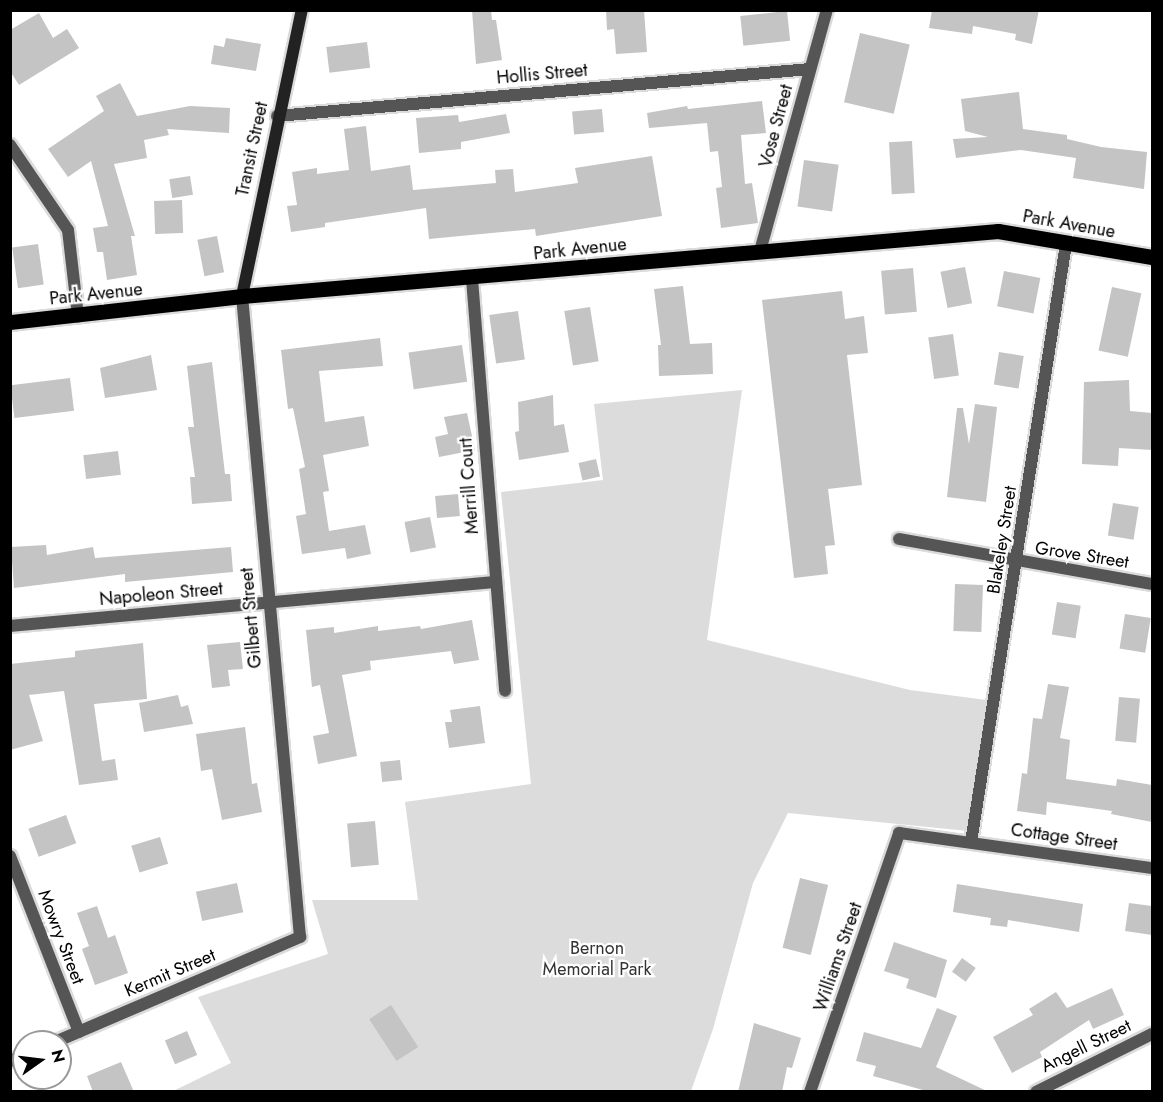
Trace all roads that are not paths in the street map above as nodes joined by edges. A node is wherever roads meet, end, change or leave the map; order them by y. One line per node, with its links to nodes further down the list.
1 (302, 10): 4 (street, Transit Street)
2 (827, 10): 3 (street, Vose Street)
3 (810, 69): 4 (street, Hollis Street); 7 (street, Vose Street)
4 (277, 116): 10 (street, Transit Street)
5 (10, 145): 11 (street)
6 (1066, 244): 7 (main road, Park Avenue); 8 (main road, Park Avenue); 14 (street, Blakeley Street)
7 (760, 251): 9 (main road, Park Avenue)
8 (1152, 257)
9 (472, 279): 10 (main road, Park Avenue); 15 (street, Merrill Court)
10 (242, 296): 11 (main road, Park Avenue); 17 (street, Gilbert Street)
11 (78, 316): 12 (main road, Park Avenue)
12 (10, 322)
13 (899, 539): 14 (street, Grove Street)
14 (1018, 563): 16 (street, Grove Street); 21 (street, Blakeley Street)
15 (494, 582): 17 (street, Napoleon Street); 19 (street, Merrill Court)
16 (1152, 584)
17 (267, 603): 18 (street, Napoleon Street); 24 (street, Gilbert Street)
18 (10, 626)
19 (504, 691)
20 (899, 833): 21 (street, Cottage Street); 28 (street, Williams Street)
21 (971, 842): 23 (street, Cottage Street)
22 (10, 856): 25 (street, Mowry Street)
23 (1152, 868)
24 (300, 937): 25 (street, Kermit Street)
25 (79, 1032): 27 (street, Kermit Street)
26 (1152, 1034): 29 (street, Angell Street)
27 (72, 1035)
28 (810, 1092)
29 (1036, 1092)

